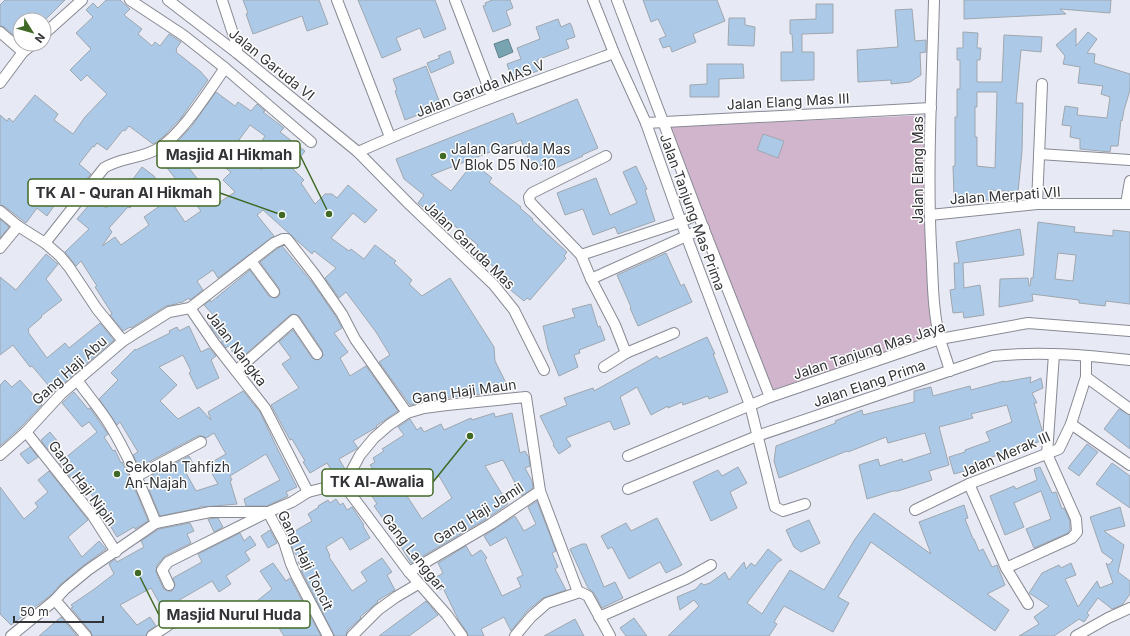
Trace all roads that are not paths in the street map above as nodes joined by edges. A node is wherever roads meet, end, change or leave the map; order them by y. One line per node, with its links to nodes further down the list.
1 (82, 0): 10 (street)
2 (130, 0): 16 (street)
3 (168, 0): 14 (street, Jalan Garuda VI)
4 (222, 0): 14 (street)
5 (337, 0): 23 (street)
6 (455, 0): 19 (street)
7 (593, 0): 15 (street, Jalan Tanjung Mas Prima)
8 (617, 0): 22 (street, Jalan Tanjung Mas Prima)
9 (934, 0): 20 (street, Jalan Elang Mas)
10 (52, 27)
11 (0, 32): 12 (street)
12 (12, 42)
13 (23, 52): 17 (street)
14 (237, 53): 25 (street, Jalan Garuda VI)
15 (614, 53): 19 (street, Jalan Garuda MAS V); 21 (street, Jalan Tanjung Mas Prima)
16 (225, 68): 24 (street); 39 (street)
17 (0, 83)
18 (1042, 84): 26 (street)
19 (492, 97): 23 (street, Jalan Garuda MAS V)
20 (931, 108): 22 (street, Jalan Elang Mas III); 34 (street, Jalan Elang Mas)
21 (646, 123): 22 (street, Jalan Elang Mas III); 35 (street, Jalan Tanjung Mas Prima)
22 (663, 123): 33 (street, Jalan Tanjung Mas Prima)
23 (390, 138): 25 (street, Jalan Garuda MAS V)
24 (311, 142)
25 (358, 152): 56 (street, Jalan Garuda Mas)
26 (1039, 154): 28 (street); 30 (street)
27 (606, 156): 41 (street)
28 (1130, 160)
29 (1130, 181): 31 (street)
30 (1037, 204): 31 (street, Jalan Merpati VII); 34 (street, Jalan Merpati VII)
31 (1128, 204)
32 (0, 211): 36 (street)
33 (698, 214): 35 (street); 37 (street, Jalan Tanjung Mas Prima)
34 (930, 215): 49 (street, Jalan Elang Mas)
35 (681, 222): 38 (street, Jalan Tanjung Mas Prima); 41 (street)
36 (18, 226): 39 (street); 40 (street)
37 (704, 228): 38 (street); 61 (street, Jalan Tanjung Mas Prima)
38 (686, 236): 43 (street); 62 (street, Jalan Tanjung Mas Prima)
39 (45, 243): 48 (street)
40 (0, 248)
41 (581, 255): 43 (street)
42 (251, 261): 44 (street); 45 (street); 64 (street)
43 (591, 279): 50 (street)
44 (274, 292)
45 (190, 308): 48 (street, Jalan Nangka); 57 (street, Jalan Nangka)
46 (1130, 331): 49 (street, Jalan Tanjung Mas Jaya)
47 (674, 333): 50 (street)
48 (123, 341): 60 (street, Gang Haji Abu)
49 (941, 342): 58 (street, Jalan Elang Mas); 61 (street, Jalan Tanjung Mas Jaya)
50 (626, 353): 55 (street)
51 (317, 354): 57 (street)
52 (1054, 354): 53 (street, Jalan Elang Prima); 58 (street, Jalan Elang Prima); 69 (street)
53 (1086, 356): 54 (street, Jalan Elang Prima); 59 (street, Jalan Merak III)
54 (1130, 360)
55 (604, 367)
56 (544, 370)
57 (236, 371): 78 (street, Jalan Nangka)
58 (950, 371): 67 (street, Jalan Elang Prima)
59 (1086, 377): 63 (street); 65 (street, Jalan Merak III)
60 (77, 380): 66 (street, Gang Haji Abu); 73 (street)
61 (770, 397): 62 (street, Jalan Tanjung Mas Jaya)
62 (750, 405): 67 (street, Jalan Tanjung Mas Prima); 71 (street, Jalan Tanjung Mas Jaya)
63 (1130, 410)
64 (407, 413): 75 (street, Gang Haji Maun); 77 (street, Gang Haji Maun)
65 (1071, 424): 69 (street, Jalan Merak III); 72 (street)
66 (26, 432): 70 (street, Gang Haji Abu); 83 (street, Gang Haji Nipin)
67 (757, 436): 76 (street, Jalan Elang Prima); 79 (street, Jalan Tanjung Mas Prima)
68 (201, 442): 73 (street)
69 (1047, 454): 74 (street, Jalan Merak III); 85 (street)
70 (0, 455)
71 (628, 456)
72 (1130, 466)
73 (137, 476): 82 (street)
74 (969, 484): 80 (street, Jalan Merak III); 85 (street)
75 (344, 485): 78 (street); 86 (street, Gang Langgar)
76 (628, 489)
77 (540, 491): 86 (street, Gang Haji Jamil); 89 (street)
78 (308, 492): 81 (street)
79 (805, 504)
80 (915, 510)
81 (268, 512): 82 (street); 88 (street, Gang Haji Toncit); 98 (street, Gang Haji Toncit)
82 (156, 523): 83 (street)
83 (116, 552): 90 (street)
84 (711, 565): 94 (street)
85 (1006, 568): 91 (street)
86 (409, 572): 87 (street, Gang Langgar)
87 (418, 584): 99 (street); 100 (street, Gang Langgar)
88 (169, 585)
89 (578, 592): 94 (street); 101 (street)
90 (55, 600): 95 (street); 96 (street)
91 (1028, 604)
92 (1130, 608): 103 (street)
93 (185, 614): 97 (street)
94 (599, 617): 102 (street)
95 (11, 636)
96 (86, 636)
97 (152, 636)
98 (328, 636)
99 (352, 636)
100 (462, 636)
101 (515, 636)
102 (610, 636)
103 (1076, 636)

